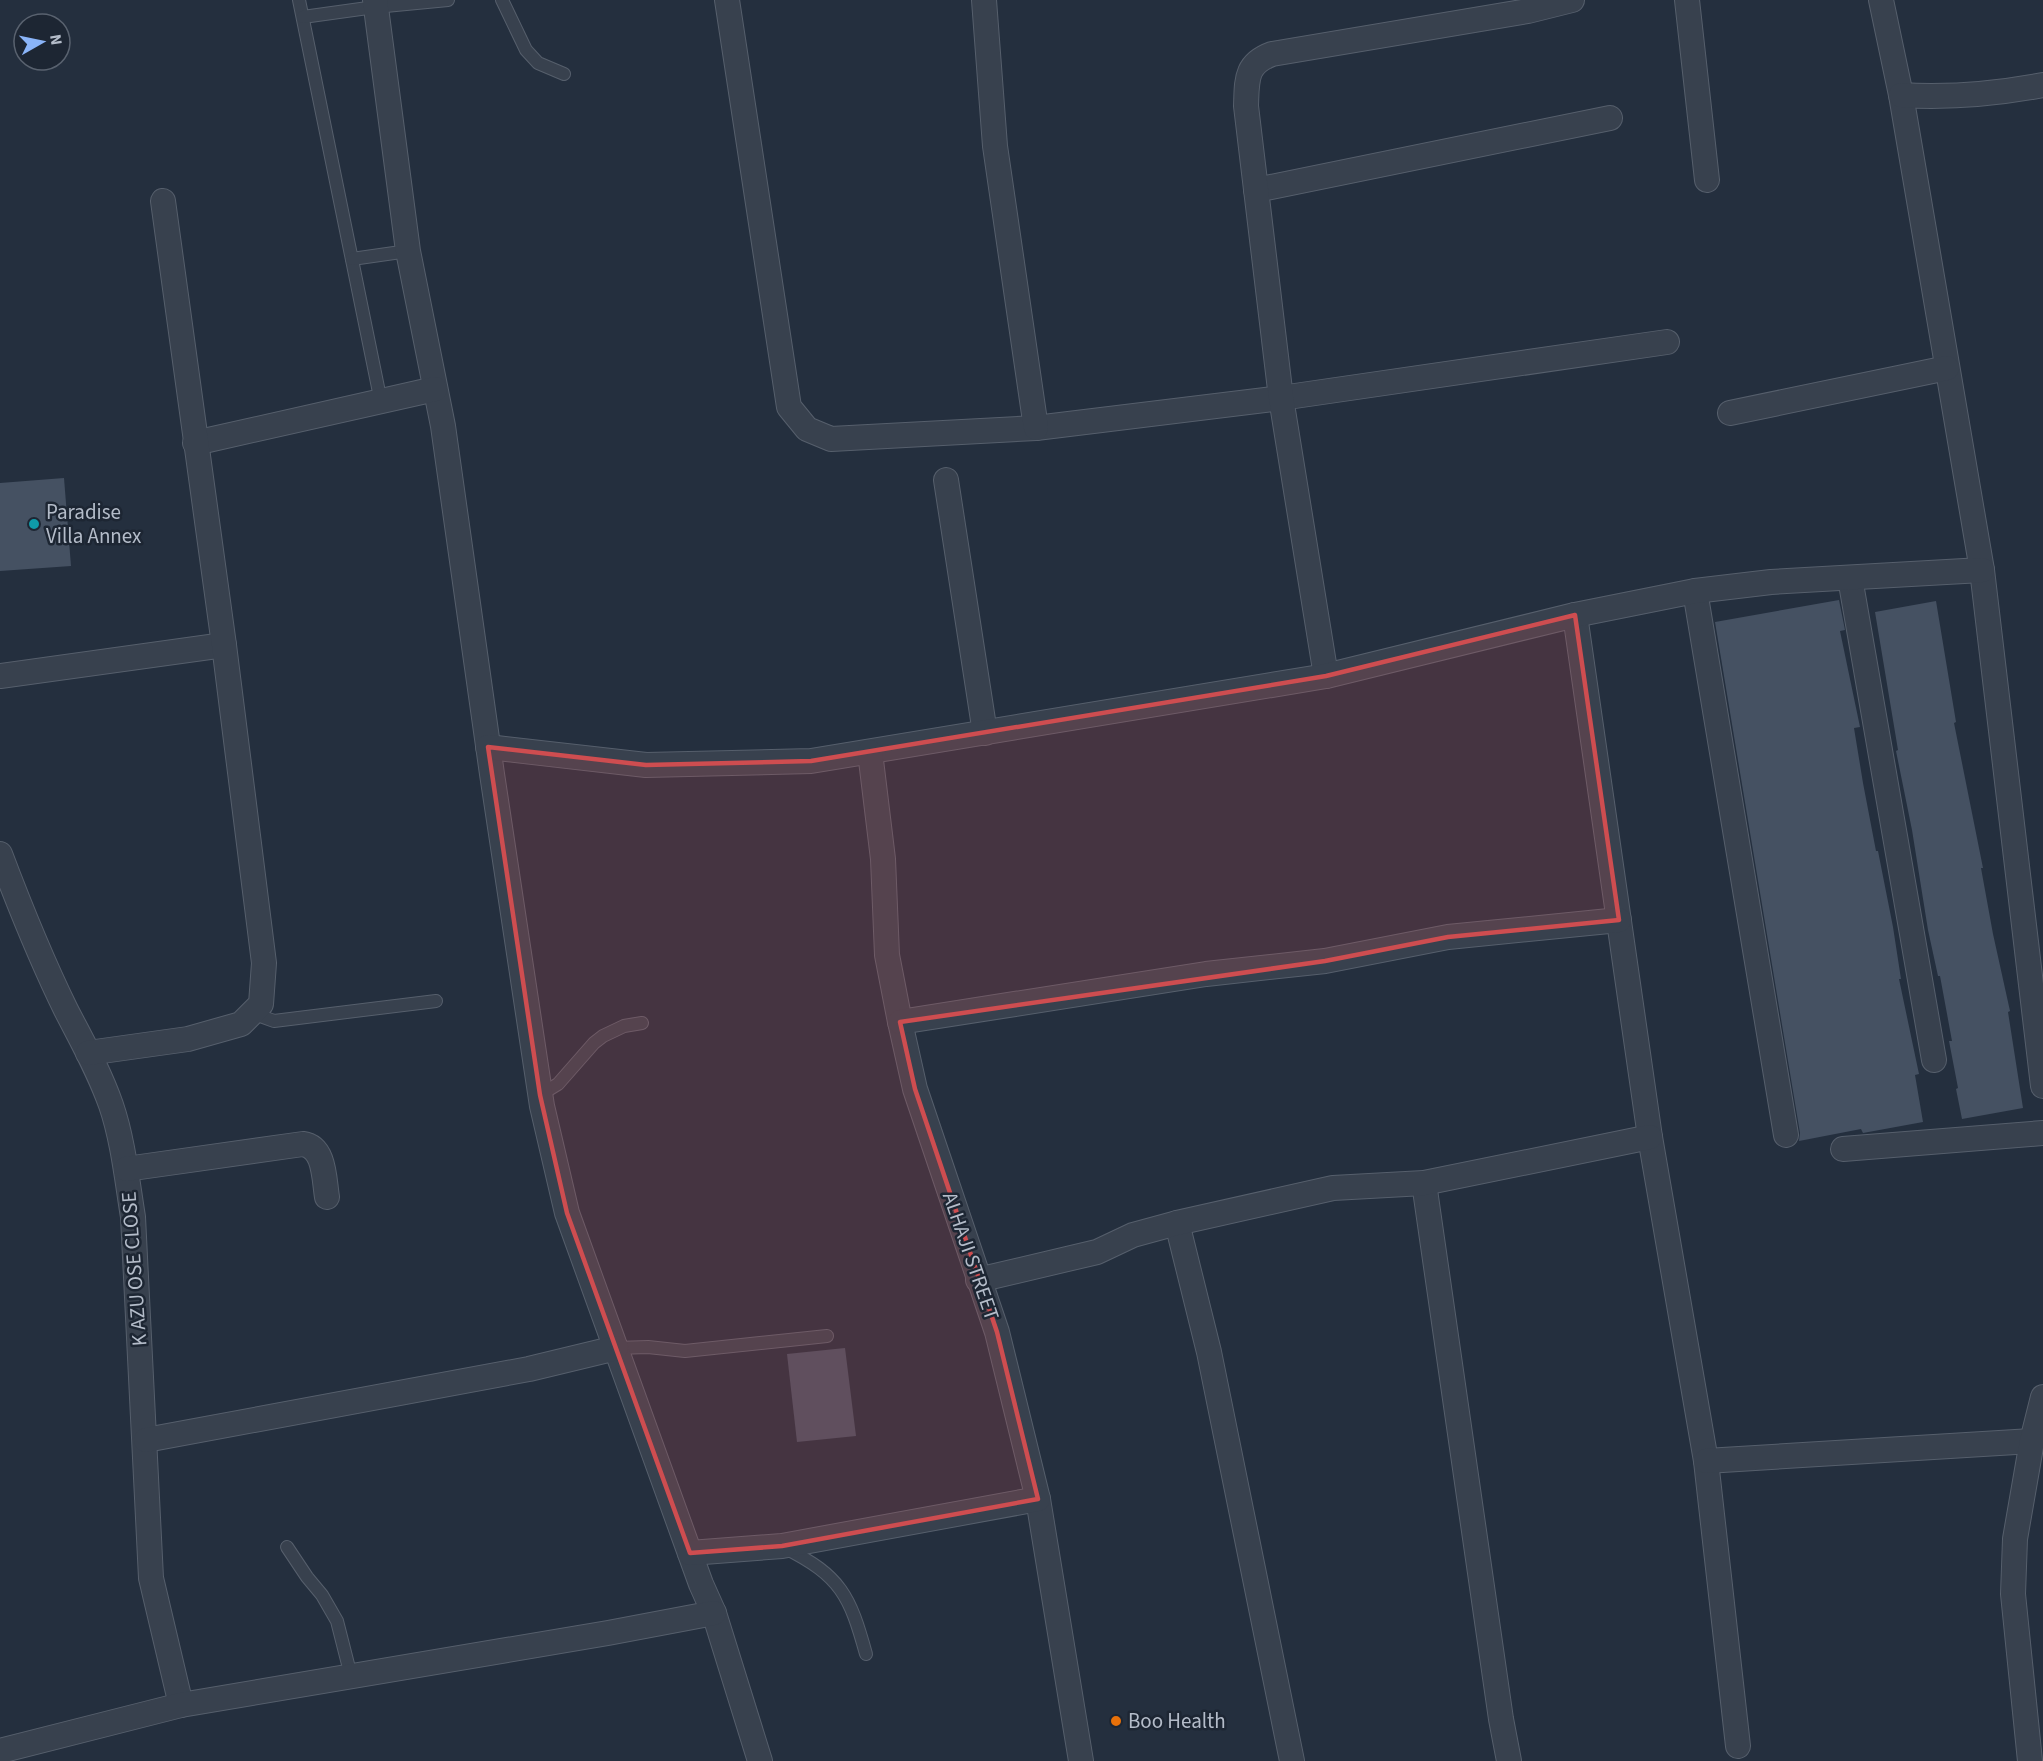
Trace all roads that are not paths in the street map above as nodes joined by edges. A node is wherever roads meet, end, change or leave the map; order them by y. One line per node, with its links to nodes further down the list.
1 (299, 0): 10 (lane)
2 (448, 0): 9 (lane)
3 (502, 0): 11 (lane)
4 (727, 0): 26 (street)
5 (984, 0): 26 (street)
6 (1572, 0): 16 (street)
7 (1687, 0): 15 (street)
8 (1881, 0): 13 (street)
9 (375, 4): 10 (lane); 18 (street)
10 (303, 17): 19 (lane)
11 (564, 74)
12 (2043, 85): 13 (street)
13 (1901, 95): 21 (street)
14 (1610, 118): 16 (street)
15 (1707, 180)
16 (1256, 190): 23 (street)
17 (163, 201): 27 (street)
18 (408, 251): 19 (lane); 22 (street)
19 (352, 259): 24 (lane)
20 (1666, 342): 23 (street)
21 (1947, 368): 25 (street); 29 (street)
22 (435, 389): 24 (street); 37 (street)
23 (1281, 398): 26 (street); 35 (street)
24 (381, 402): 27 (street)
25 (1730, 413)
26 (1036, 428)
27 (195, 442): 33 (street)
28 (946, 480): 36 (street)
29 (1982, 570): 30 (street); 42 (street)
30 (1850, 578): 31 (street); 47 (street)
31 (1695, 591): 32 (street); 51 (street)
32 (1575, 615): 35 (street); 40 (street)
33 (224, 645): 34 (street); 43 (street)
34 (0, 676)
35 (1326, 676): 36 (street)
36 (985, 734): 38 (street)
37 (488, 747): 38 (street); 49 (street)
38 (870, 752): 44 (street, ALHAJI STREET)
39 (0, 854): 46 (street, K AZU OSE CLOSE)
40 (1619, 920): 44 (street); 52 (street)
41 (436, 1001): 43 (lane)
42 (2038, 1007): 48 (street)
43 (252, 1013): 46 (street)
44 (900, 1022): 58 (street, ALHAJI STREET)
45 (642, 1023): 49 (lane)
46 (88, 1053): 54 (street, K AZU OSE CLOSE)
47 (1934, 1060)
48 (2043, 1086)
49 (540, 1095): 60 (street)
50 (2043, 1133): 53 (street)
51 (1786, 1135)
52 (1650, 1137): 55 (street); 64 (street)
53 (1843, 1149)
54 (126, 1169): 56 (street); 62 (street, K AZU OSE CLOSE)
55 (1424, 1184): 57 (street); 78 (street)
56 (327, 1197)
57 (1177, 1222): 58 (street); 77 (street)
58 (978, 1280): 65 (street, ALHAJI STREET)
59 (826, 1336): 60 (lane)
60 (616, 1348): 62 (street); 68 (street)
61 (2043, 1397): 63 (street)
62 (146, 1440): 72 (street, K AZU OSE CLOSE)
63 (2032, 1441): 64 (street); 79 (street)
64 (1706, 1461): 73 (street)
65 (1038, 1499): 66 (street); 76 (street, ALHAJI STREET)
66 (782, 1546): 68 (street); 70 (lane)
67 (287, 1547): 71 (lane)
68 (690, 1553): 69 (street)
69 (714, 1613): 71 (street); 75 (street)
70 (866, 1654)
71 (351, 1676): 72 (street)
72 (181, 1705): 74 (street)
73 (1738, 1746)
74 (0, 1751)
75 (760, 1761)
76 (1081, 1761)
77 (1292, 1761)
78 (1509, 1761)
79 (2030, 1761)

